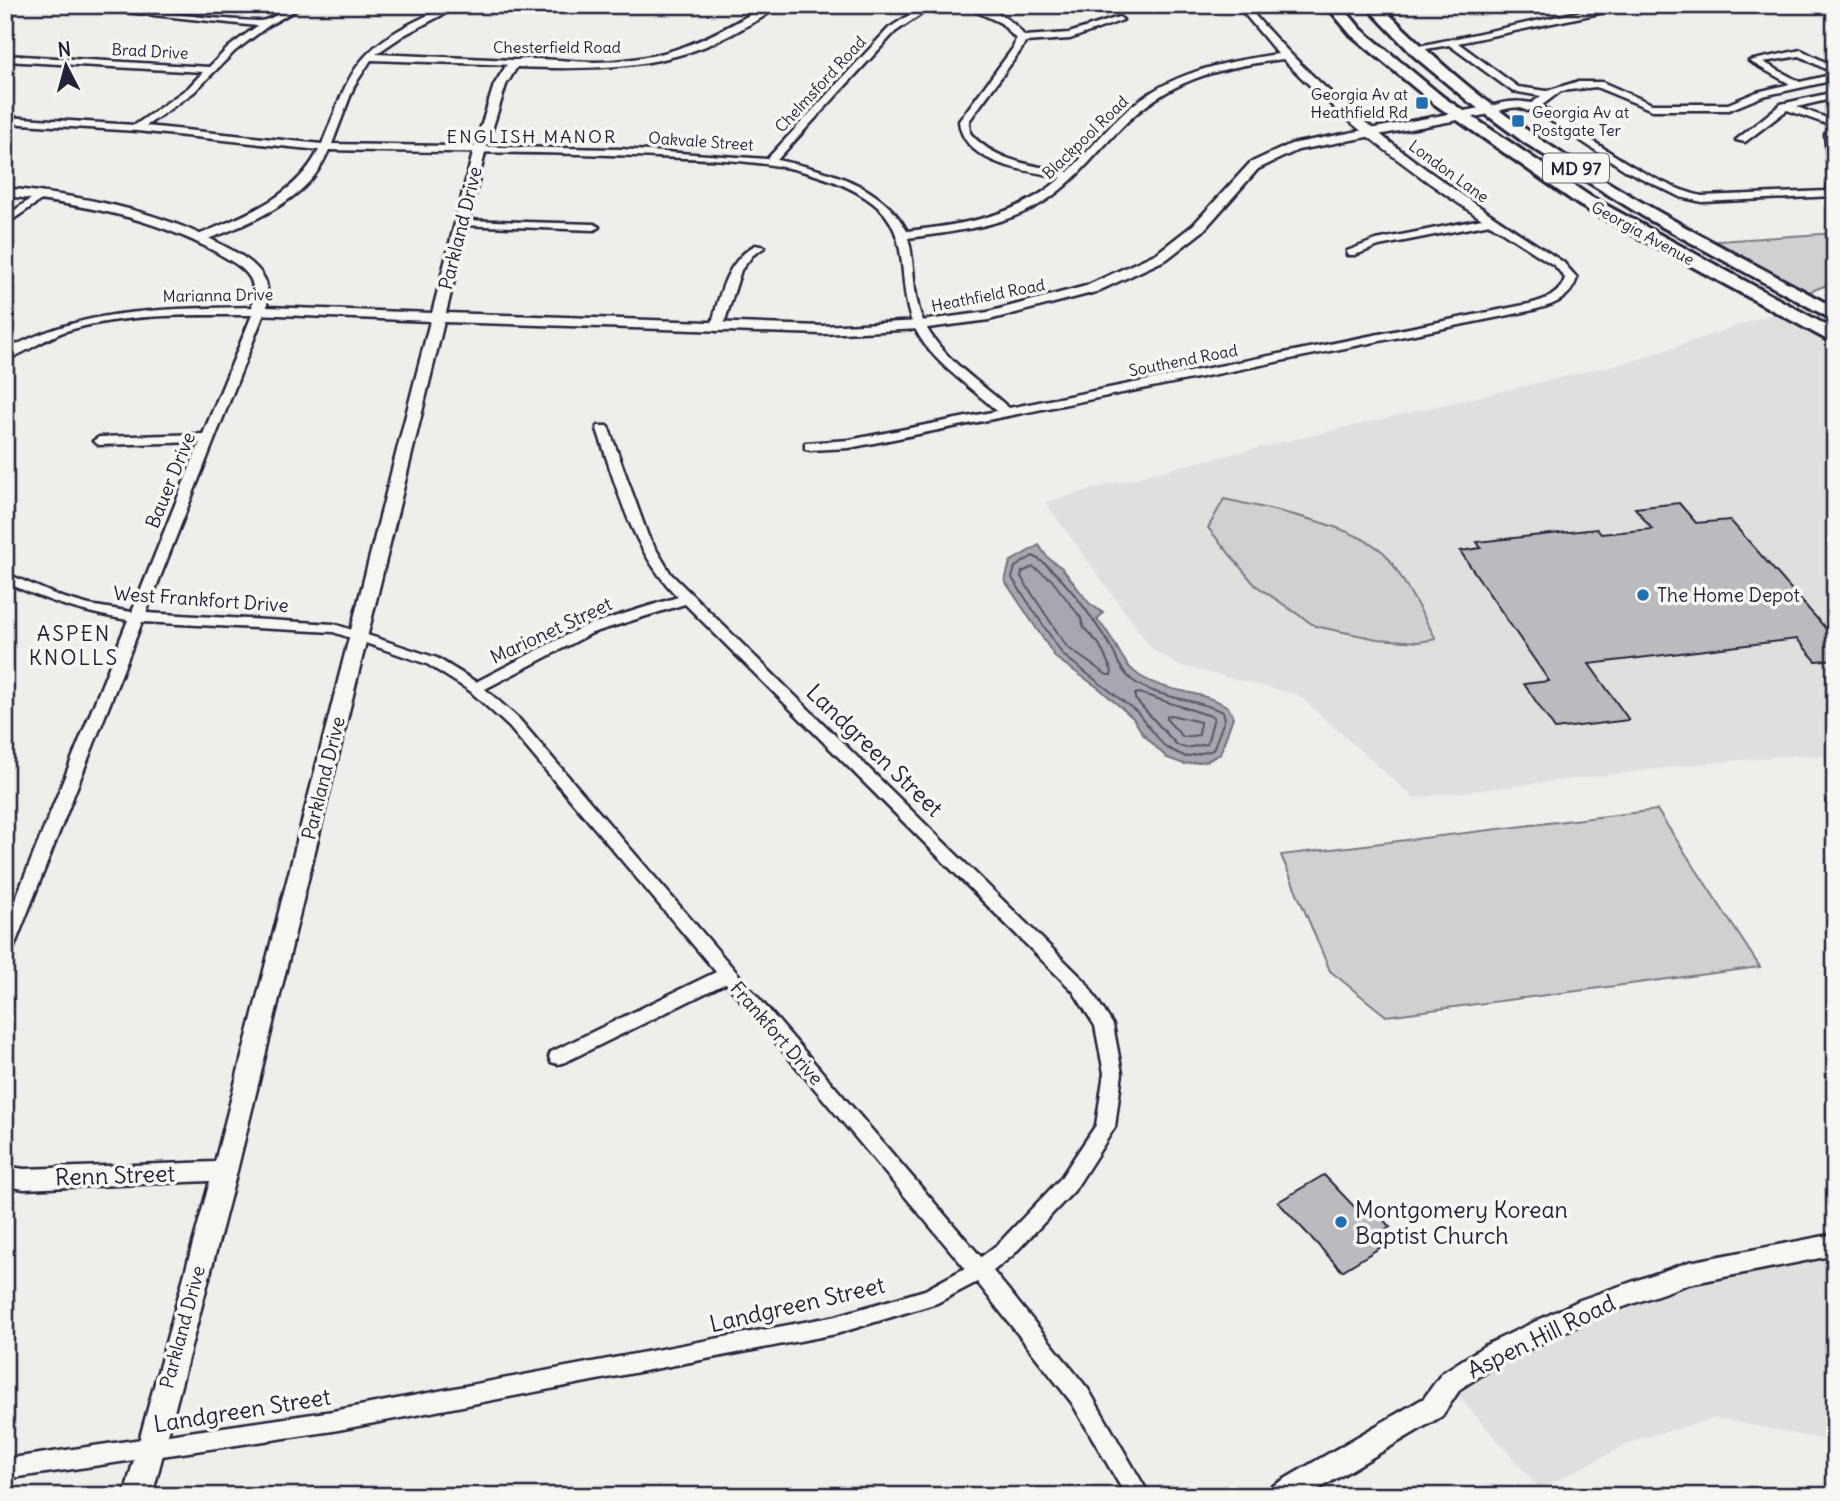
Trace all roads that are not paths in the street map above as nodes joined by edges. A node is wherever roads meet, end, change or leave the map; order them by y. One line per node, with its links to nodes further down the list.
1 (63, 5): 14 (street)
2 (300, 5): 14 (street)
3 (457, 5): 19 (street)
4 (481, 5): 5 (street)
5 (590, 5)
6 (774, 5): 21 (street, Chesterfield Road)
7 (931, 5): 44 (street, Chelmsford Road)
8 (966, 5): 15 (street)
9 (1241, 5): 18 (street, London Lane)
10 (1332, 5): 35 (main road, Georgia Avenue / MD 97)
11 (1372, 5): 17 (main road, Georgia Avenue / MD 97)
12 (1611, 8): 16 (street)
13 (1119, 20): 15 (street)
14 (265, 24): 22 (street)
15 (1021, 39): 45 (street)
16 (1451, 42): 17 (street); 25 (street)
17 (1415, 48): 34 (main road, Georgia Avenue / MD 97)
18 (1286, 56): 39 (street, London Lane); 45 (street, Blackpool Road)
19 (369, 57): 21 (street, Chesterfield Road); 42 (street)
20 (5, 58): 22 (street, Brad Drive)
21 (513, 64): 43 (street, Parkland Drive)
22 (209, 70): 38 (street)
23 (1835, 71): 26 (street)
24 (1835, 77): 26 (street)
25 (1503, 82): 27 (street); 28 (street)
26 (1799, 85): 30 (street)
27 (1515, 89): 28 (street); 31 (street)
28 (1550, 93): 30 (street); 32 (street)
29 (1835, 95): 33 (street)
30 (1755, 96): 33 (street)
31 (1521, 103): 32 (street); 34 (street)
32 (1536, 107): 34 (street); 40 (street)
33 (1786, 107): 37 (street); 41 (street)
34 (1490, 110): 35 (street, Heathfield Road); 58 (main road, Georgia Avenue / MD 97)
35 (1460, 116): 39 (street, Heathfield Road); 62 (main road, Georgia Avenue / MD 97)
36 (5, 120): 38 (street, Oakvale Street)
37 (1835, 124)
38 (138, 128): 42 (street, Oakvale Street)
39 (1370, 132): 48 (street, London Lane); 60 (street, Heathfield Road)
40 (1835, 132)
41 (1741, 140)
42 (325, 147): 43 (street, Oakvale Street); 53 (street)
43 (480, 149): 44 (street, Oakvale Street); 50 (street, Parkland Drive)
44 (769, 162): 52 (street, Oakvale Street)
45 (1069, 175): 52 (street, Blackpool Road)
46 (5, 192): 47 (street, Bauer Drive)
47 (42, 196): 49 (street); 53 (street, Bauer Drive)
48 (1492, 220): 55 (street); 56 (street, London Lane)
49 (5, 222)
50 (463, 223): 51 (street); 59 (street, Parkland Drive)
51 (594, 227)
52 (904, 235): 60 (street, Oakvale Street)
53 (200, 238): 57 (street, Bauer Drive)
54 (759, 247): 61 (street)
55 (1352, 253)
56 (1561, 296): 64 (street, Southend Road)
57 (259, 311): 59 (street, Marianna Drive); 63 (street, Marianna Drive); 66 (street, Bauer Drive)
58 (1835, 316)
59 (439, 317): 61 (street, Heathfield Road); 72 (street, Parkland Drive)
60 (919, 326): 61 (street, Heathfield Road); 64 (street, Oakvale Street)
61 (717, 327)
62 (1835, 338)
63 (5, 356)
64 (1005, 411): 68 (street, Southend Road)
65 (603, 429): 70 (street, Landgreen Street)
66 (208, 438): 67 (street); 71 (street, Bauer Drive)
67 (99, 441)
68 (810, 446)
69 (5, 577): 71 (street, West Frankfort Drive)
70 (685, 599): 73 (street, Marionet Street); 80 (street, Landgreen Street)
71 (135, 617): 72 (street, West Frankfort Drive); 74 (street, Bauer Drive)
72 (358, 635): 73 (street, Frankfort Drive); 77 (street, Parkland Drive)
73 (475, 688): 75 (street, Frankfort Drive)
74 (5, 947)
75 (727, 975): 76 (street); 80 (street, Frankfort Drive)
76 (558, 1058)
77 (225, 1171): 78 (street, Renn Street); 81 (street, Parkland Drive)
78 (5, 1175)
79 (1835, 1244): 85 (street, Aspen Hill Road)
80 (980, 1270): 81 (street, Landgreen Street); 84 (street, Frankfort Drive)
81 (148, 1450): 82 (street, Landgreen Street); 83 (street, Parkland Drive)
82 (5, 1469)
83 (138, 1496)
84 (1139, 1496)
85 (1281, 1496)

